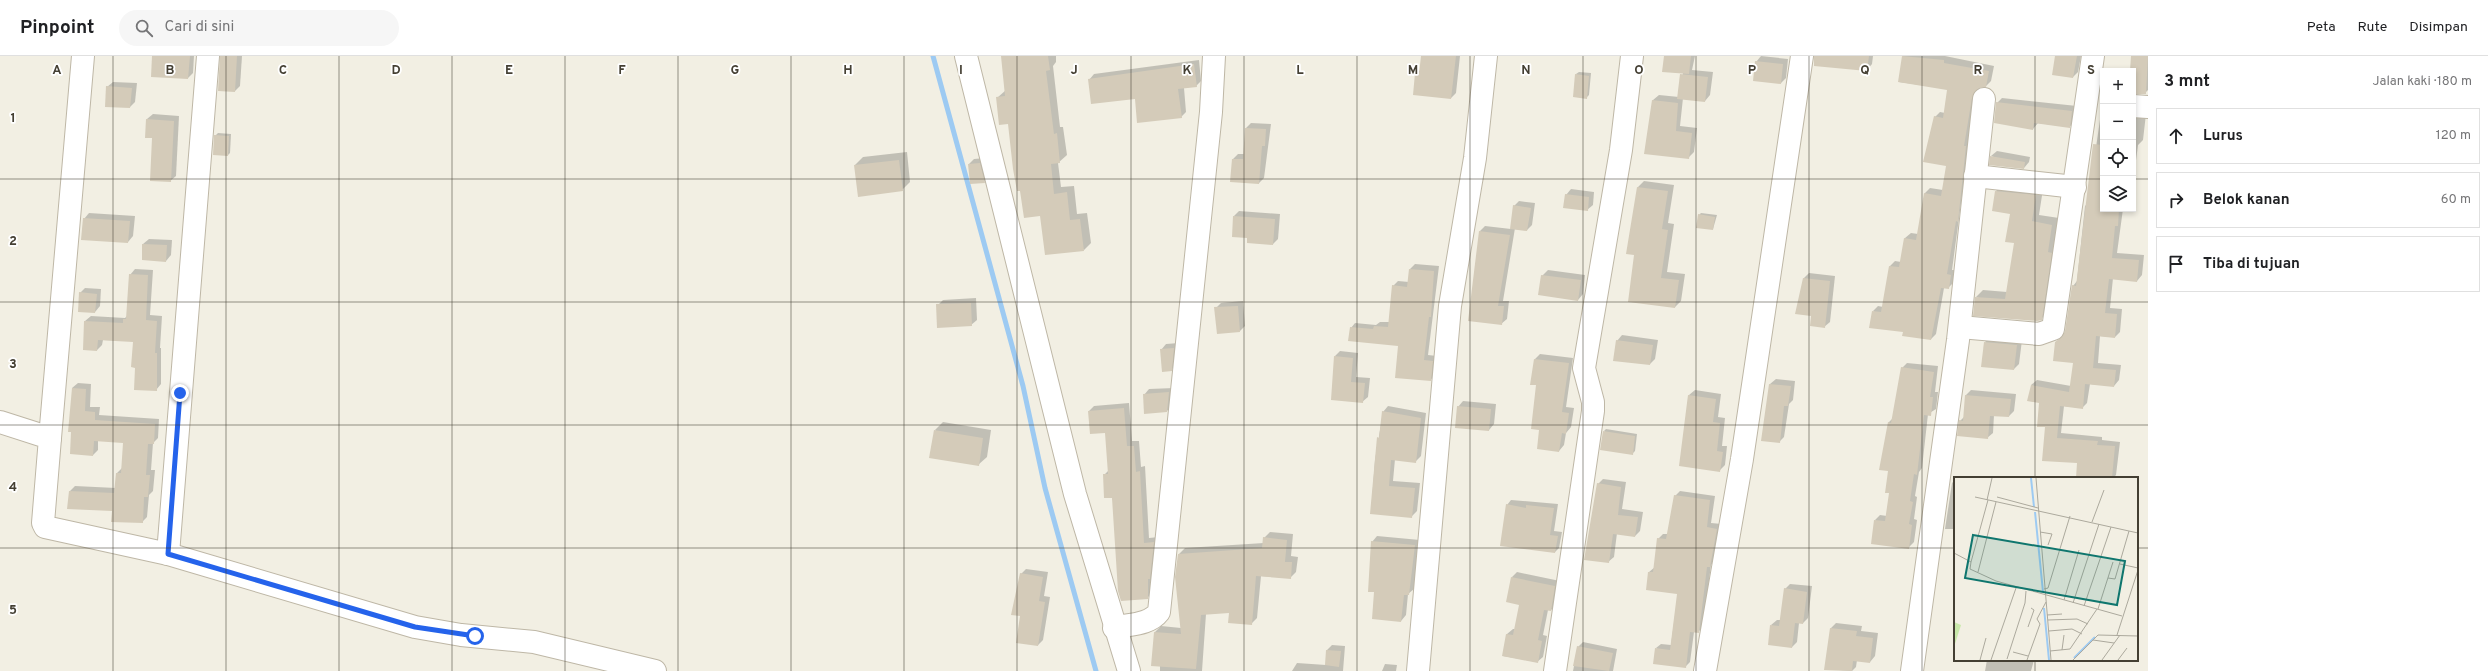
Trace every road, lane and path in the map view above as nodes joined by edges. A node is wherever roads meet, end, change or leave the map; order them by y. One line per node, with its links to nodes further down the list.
1 (83, 56): 17 (street)
2 (208, 56): 18 (street)
3 (966, 56): 19 (street)
4 (1214, 56): 19 (street)
5 (1486, 56): 22 (street)
6 (1632, 56): 23 (street)
7 (1802, 56): 24 (street)
8 (2093, 56): 10 (street)
9 (1984, 99): 13 (street)
10 (2094, 103): 14 (street)
11 (2136, 106): 12 (street)
12 (2148, 106)
13 (1975, 176): 14 (street); 15 (street)
14 (2075, 187): 15 (street)
15 (1960, 327): 25 (street)
16 (0, 422): 17 (street)
17 (50, 438): 18 (street)
18 (168, 554): 20 (street)
19 (1114, 628): 21 (street)
20 (655, 671)
21 (1129, 671)
22 (1418, 671)
23 (1555, 671)
24 (1705, 671)
25 (1912, 671)

